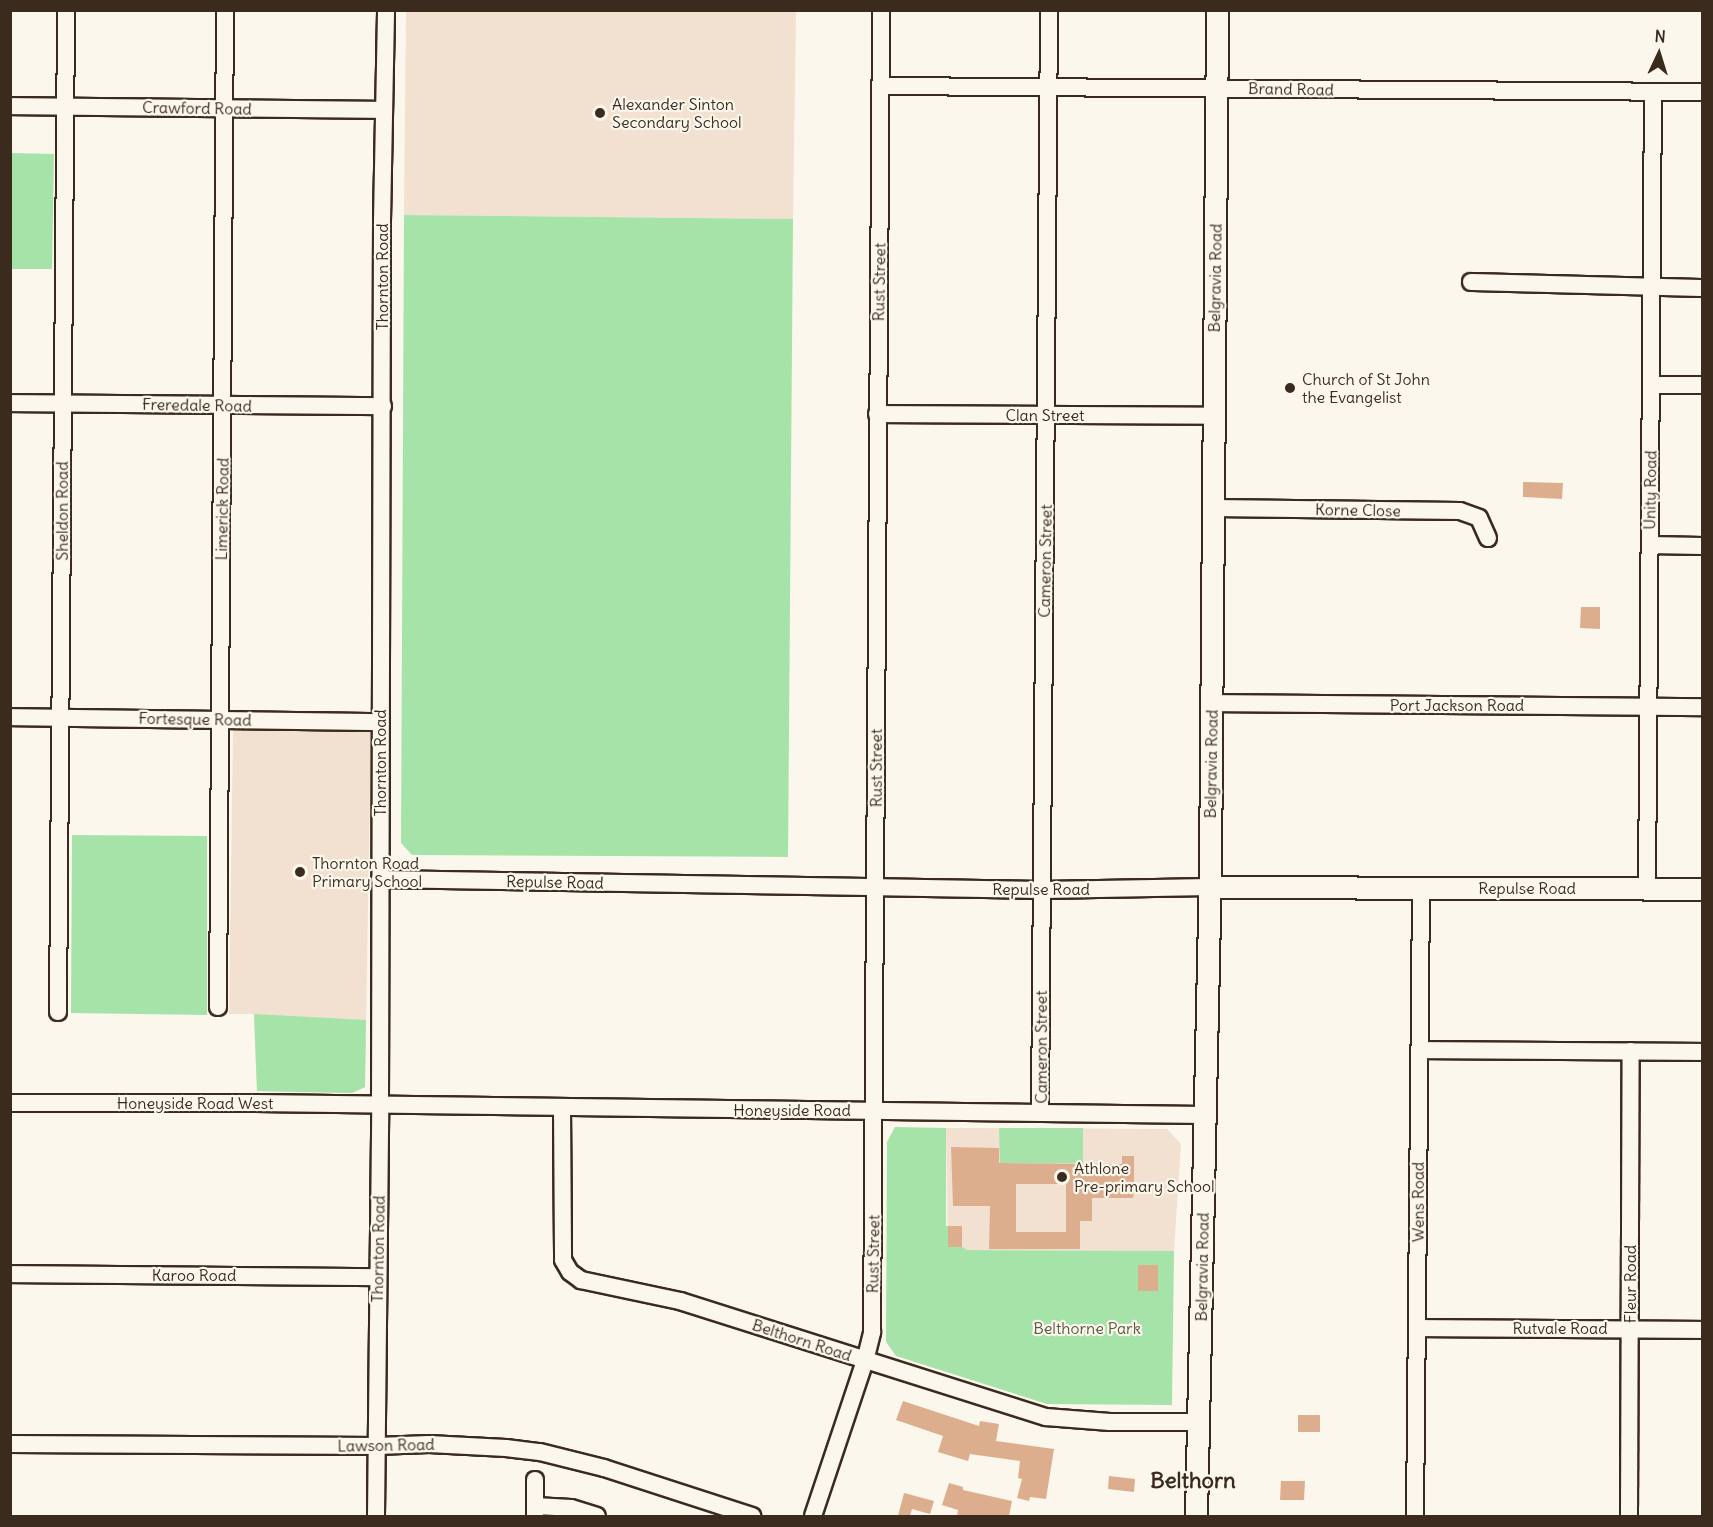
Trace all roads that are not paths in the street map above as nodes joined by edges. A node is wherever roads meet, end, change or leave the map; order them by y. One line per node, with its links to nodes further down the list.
1 (66, 10): 13 (street, Sheldon Road)
2 (225, 10): 14 (street, Limerick Road)
3 (386, 10): 15 (street, Thornton Road)
4 (881, 10): 7 (street, Rust Street)
5 (1049, 10): 8 (street, Cameron Street)
6 (1217, 10): 9 (street, Belgravia Road)
7 (880, 86): 8 (street, Brand Road); 25 (street, Rust Street)
8 (1049, 88): 9 (street, Brand Road); 26 (street, Cameron Street)
9 (1216, 88): 10 (street, Brand Road); 27 (street, Belgravia Road)
10 (1653, 92): 11 (street, Brand Road); 17 (street, Unity Road)
11 (1702, 92)
12 (10, 106): 13 (street, Crawford Road)
13 (65, 106): 14 (street, Crawford Road); 22 (street, Sheldon Road)
14 (224, 108): 15 (street, Crawford Road); 23 (street, Limerick Road)
15 (384, 110): 24 (street, Thornton Road)
16 (1471, 282): 17 (street)
17 (1653, 287): 18 (street); 19 (street, Unity Road)
18 (1702, 288)
19 (1652, 385): 20 (street); 30 (street, Unity Road)
20 (1702, 385)
21 (10, 403): 22 (street, Freredale Road)
22 (62, 404): 23 (street, Freredale Road); 36 (street, Sheldon Road)
23 (222, 405): 24 (street, Freredale Road); 37 (street, Limerick Road)
24 (382, 406): 38 (street, Thornton Road)
25 (877, 414): 26 (street, Clan Street); 40 (street, Rust Street)
26 (1046, 415): 27 (street, Clan Street); 45 (street, Cameron Street)
27 (1213, 416): 28 (street, Belgravia Road)
28 (1213, 508): 29 (street, Korne Close); 32 (street, Belgravia Road)
29 (1488, 538)
30 (1650, 545): 31 (street); 33 (street, Unity Road)
31 (1702, 546)
32 (1212, 703): 33 (street, Port Jackson Road); 41 (street, Belgravia Road)
33 (1648, 706): 34 (street, Port Jackson Road); 43 (street, Unity Road)
34 (1702, 707)
35 (10, 717): 36 (street, Fortesque Road)
36 (61, 717): 37 (street, Fortesque Road); 47 (street, Sheldon Road)
37 (220, 720): 38 (street, Fortesque Road); 46 (street, Limerick Road)
38 (380, 722): 39 (street, Thornton Road)
39 (380, 879): 40 (street, Repulse Road); 52 (street, Thornton Road)
40 (875, 886): 45 (street, Repulse Road); 54 (street, Rust Street)
41 (1210, 887): 42 (street, Repulse Road); 45 (street, Repulse Road); 56 (street, Belgravia Road)
42 (1421, 888): 43 (street, Repulse Road); 48 (street, Wens Road)
43 (1647, 889): 44 (street, Repulse Road)
44 (1702, 889)
45 (1042, 890): 55 (street, Cameron Street)
46 (218, 1007)
47 (58, 1011)
48 (1419, 1050): 49 (street); 59 (street, Wens Road)
49 (1630, 1051): 50 (street); 60 (street, Fleur Road)
50 (1702, 1052)
51 (10, 1102): 52 (street, Honeyside Road West)
52 (380, 1105): 53 (street, Honeyside Road); 58 (street, Thornton Road)
53 (562, 1108): 54 (street, Honeyside Road); 62 (street, Belthorn Road)
54 (874, 1111): 55 (street, Honeyside Road); 62 (street, Rust Street)
55 (1040, 1112): 56 (street, Honeyside Road)
56 (1205, 1115): 63 (street, Belgravia Road)
57 (10, 1274): 58 (street, Karoo Road)
58 (378, 1277): 65 (street, Thornton Road)
59 (1418, 1328): 60 (street, Rutvale Road); 73 (street, Wens Road)
60 (1630, 1329): 61 (street, Rutvale Road); 74 (street, Fleur Road)
61 (1702, 1330)
62 (865, 1361): 63 (street, Belthorn Road); 71 (street, Rust Street)
63 (1199, 1422): 72 (street, Belgravia Road)
64 (10, 1444): 65 (street, Lawson Road)
65 (377, 1446): 68 (street, Thornton Road); 70 (street, Lawson Road)
66 (535, 1480): 67 (street)
67 (535, 1511): 69 (street)
68 (376, 1516)
69 (597, 1516)
70 (752, 1516)
71 (813, 1516)
72 (1196, 1516)
73 (1415, 1516)
74 (1629, 1516)

